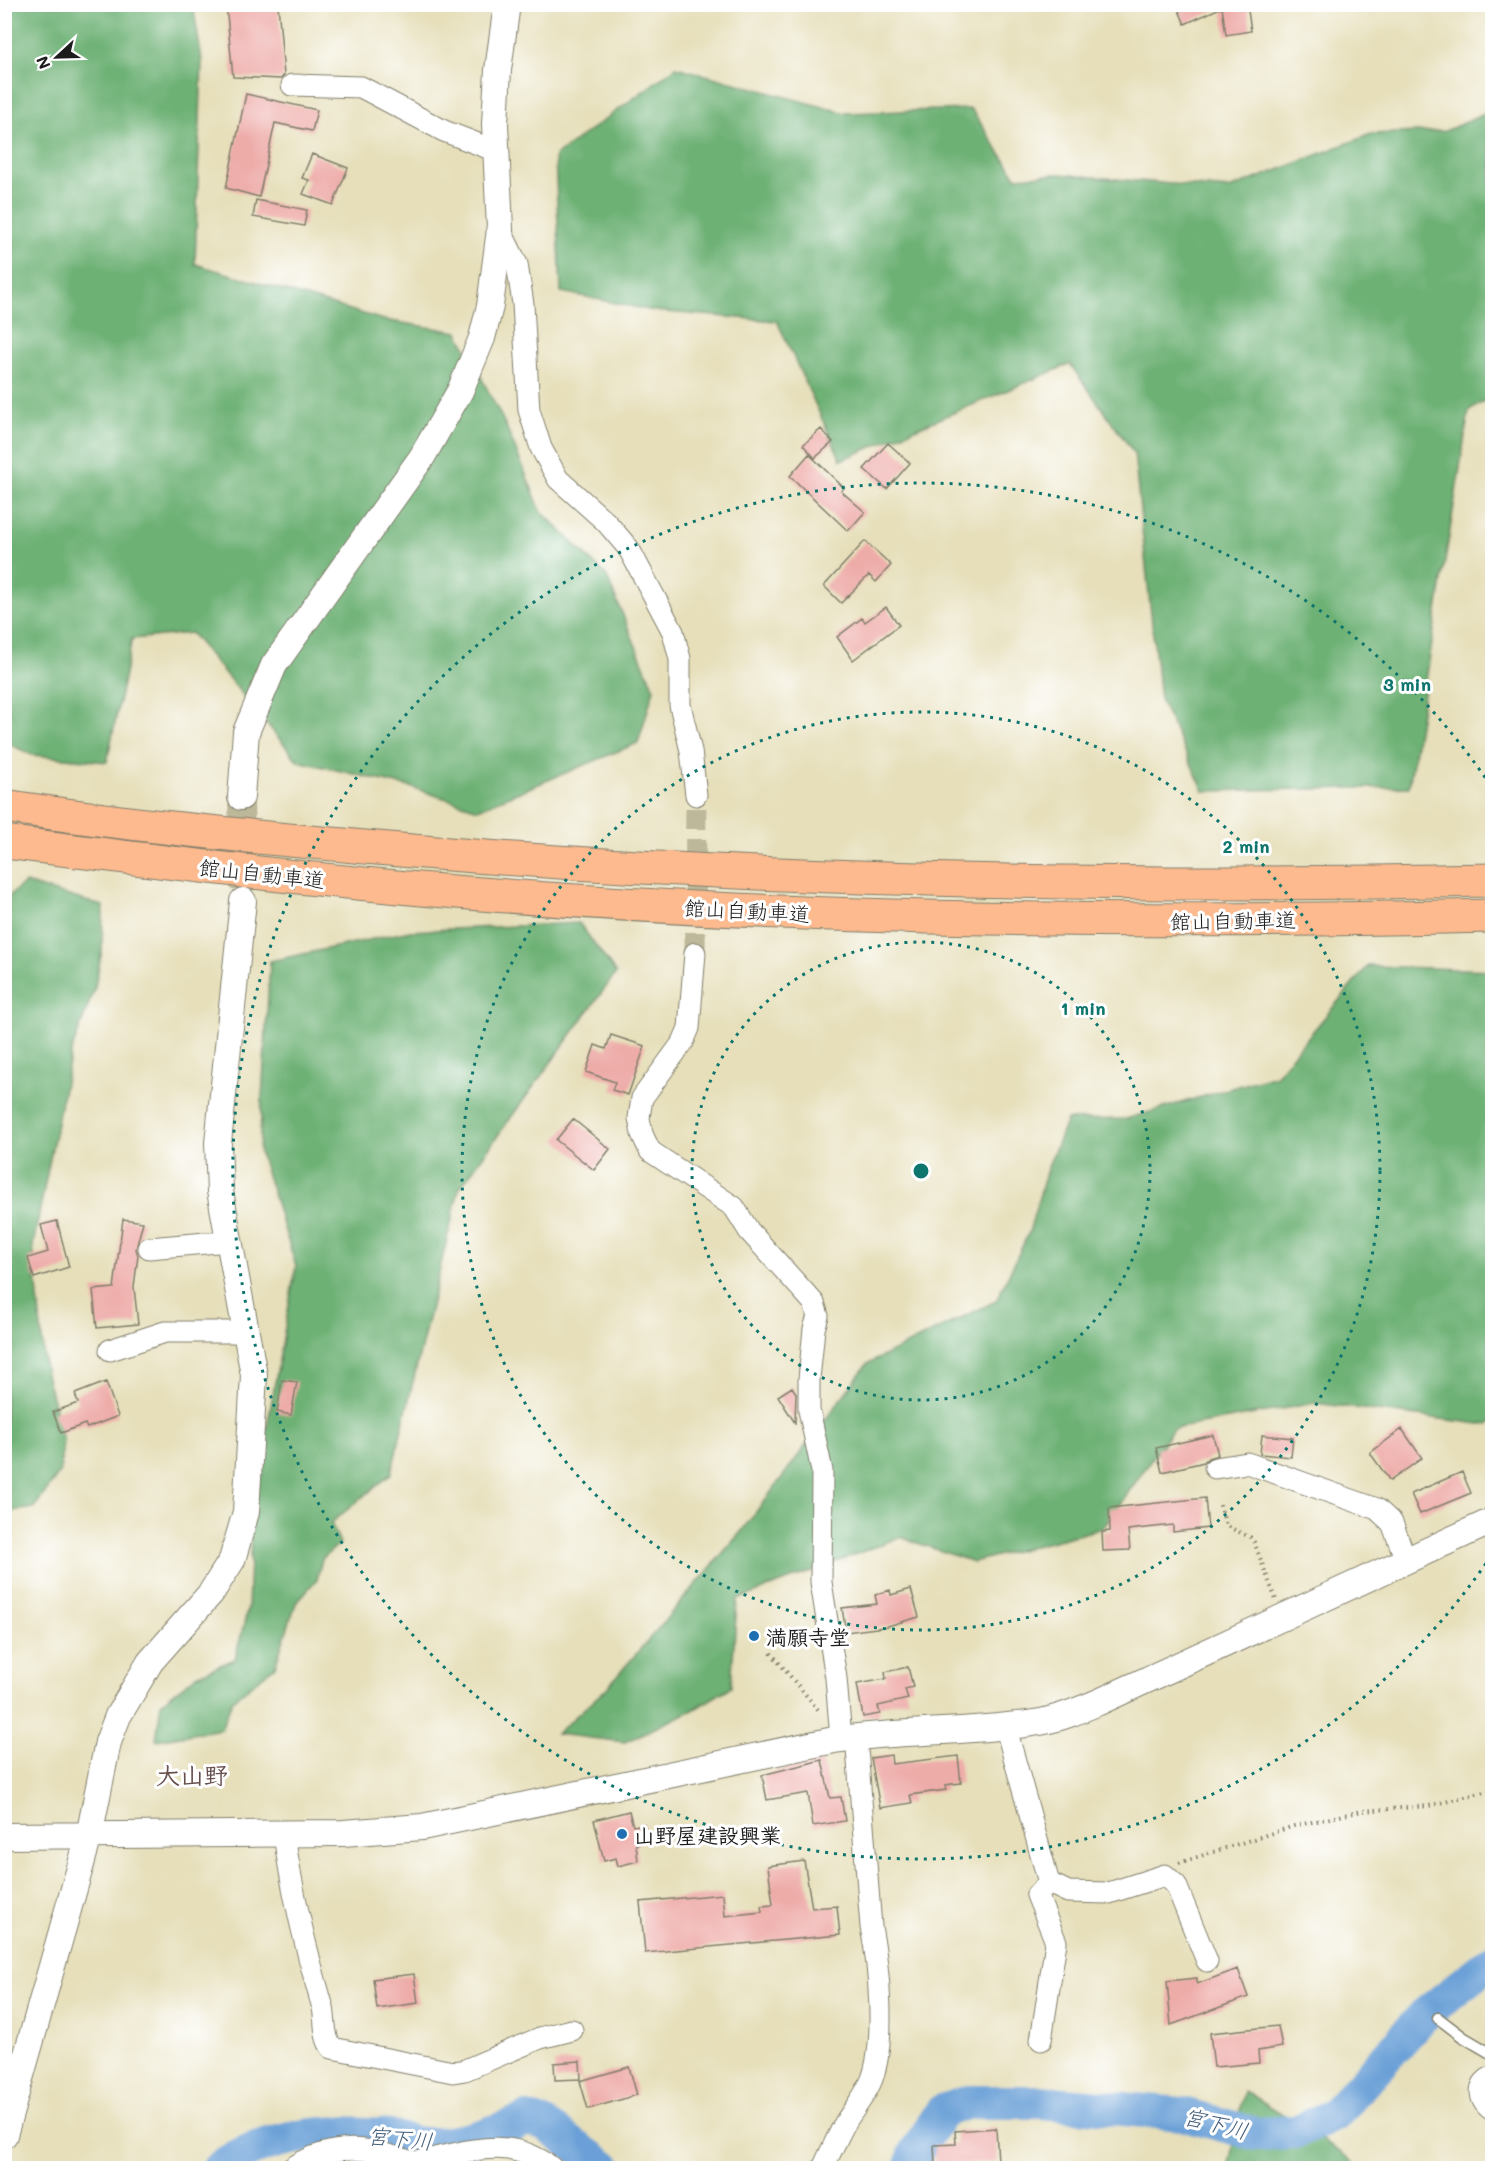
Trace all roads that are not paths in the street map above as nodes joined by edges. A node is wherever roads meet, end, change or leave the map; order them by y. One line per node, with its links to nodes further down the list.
1 (507, 4): 3 (street)
2 (292, 86): 3 (street)
3 (496, 151): 4 (street)
4 (500, 229): 5 (street); 6 (street)
5 (696, 795)
6 (241, 797)
7 (4, 806): 9 (highway, 館山自動車道)
8 (4, 842): 11 (highway, 館山自動車道)
9 (1492, 880)
10 (243, 901): 13 (street)
11 (1492, 916)
12 (695, 953): 21 (street)
13 (229, 1240): 14 (street); 15 (street)
14 (149, 1248)
15 (248, 1332): 16 (street); 24 (street)
16 (110, 1350)
17 (1215, 1468): 19 (street)
18 (1492, 1521): 19 (street)
19 (1406, 1560): 20 (street)
20 (1005, 1725): 21 (street); 25 (street)
21 (845, 1730): 22 (street); 36 (street)
22 (284, 1834): 24 (street); 28 (street)
23 (4, 1836): 24 (street)
24 (88, 1836): 33 (street)
25 (1049, 1883): 26 (street); 29 (street)
26 (1207, 1961)
27 (1438, 2018): 30 (lane)
28 (572, 2030)
29 (1041, 2040)
30 (1492, 2054)
31 (1492, 2077): 32 (street)
32 (1492, 2110)
33 (4, 2135)
34 (292, 2169): 35 (street)
35 (552, 2169)
36 (823, 2169)

